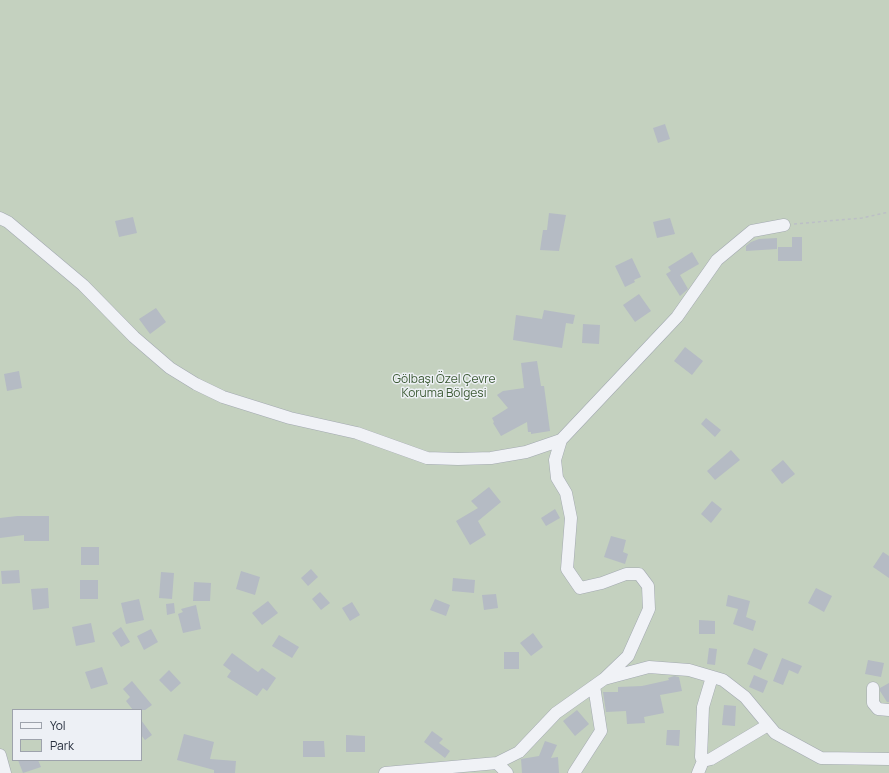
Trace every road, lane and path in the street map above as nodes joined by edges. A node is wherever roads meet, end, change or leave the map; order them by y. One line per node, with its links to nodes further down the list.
1 (889, 212): 3 (path)
2 (0, 218): 4 (street)
3 (784, 225): 4 (street)
4 (561, 440): 6 (street)
5 (712, 677): 6 (street); 9 (street); 12 (street)
6 (599, 683): 13 (street); 17 (street)
7 (874, 688): 8 (street)
8 (889, 710)
9 (768, 725): 11 (street); 12 (street)
10 (0, 756): 14 (street)
11 (889, 759)
12 (703, 761): 18 (street)
13 (497, 763): 15 (street); 16 (street)
14 (5, 773)
15 (385, 773)
16 (507, 773)
17 (574, 773)
18 (698, 773)

